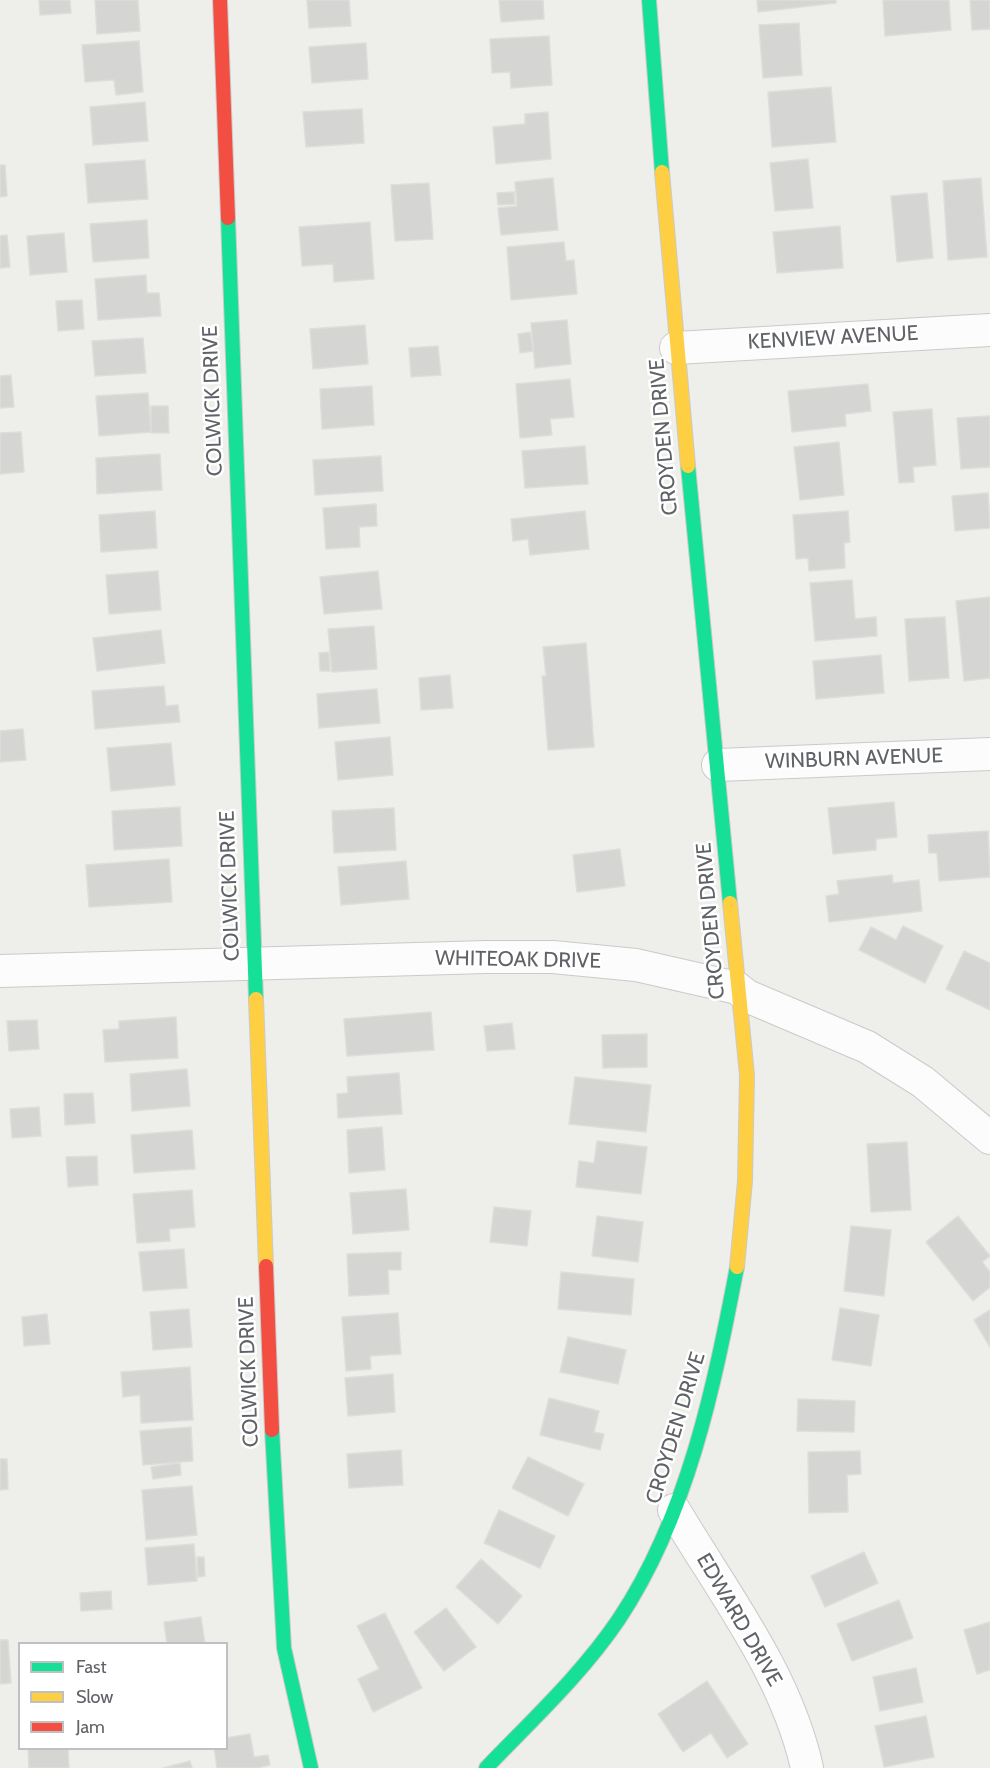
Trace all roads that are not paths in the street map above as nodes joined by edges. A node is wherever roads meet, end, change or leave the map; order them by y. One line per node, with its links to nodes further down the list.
1 (220, 0): 7 (street, COLWICK DRIVE)
2 (649, 0): 4 (street, CROYDEN DRIVE)
3 (990, 330): 4 (street, KENVIEW AVENUE)
4 (676, 348): 6 (street, CROYDEN DRIVE)
5 (990, 754): 6 (street, WINBURN AVENUE)
6 (718, 765): 9 (street, CROYDEN DRIVE)
7 (254, 963): 8 (street, WHITEOAK DRIVE); 9 (street, WHITEOAK DRIVE); 12 (street, COLWICK DRIVE)
8 (0, 971)
9 (737, 988): 10 (street, WHITEOAK DRIVE); 11 (street, CROYDEN DRIVE)
10 (990, 1138)
11 (674, 1510): 13 (street, CROYDEN DRIVE); 14 (street, EDWARD DRIVE)
12 (311, 1768)
13 (486, 1768)
14 (807, 1768)

